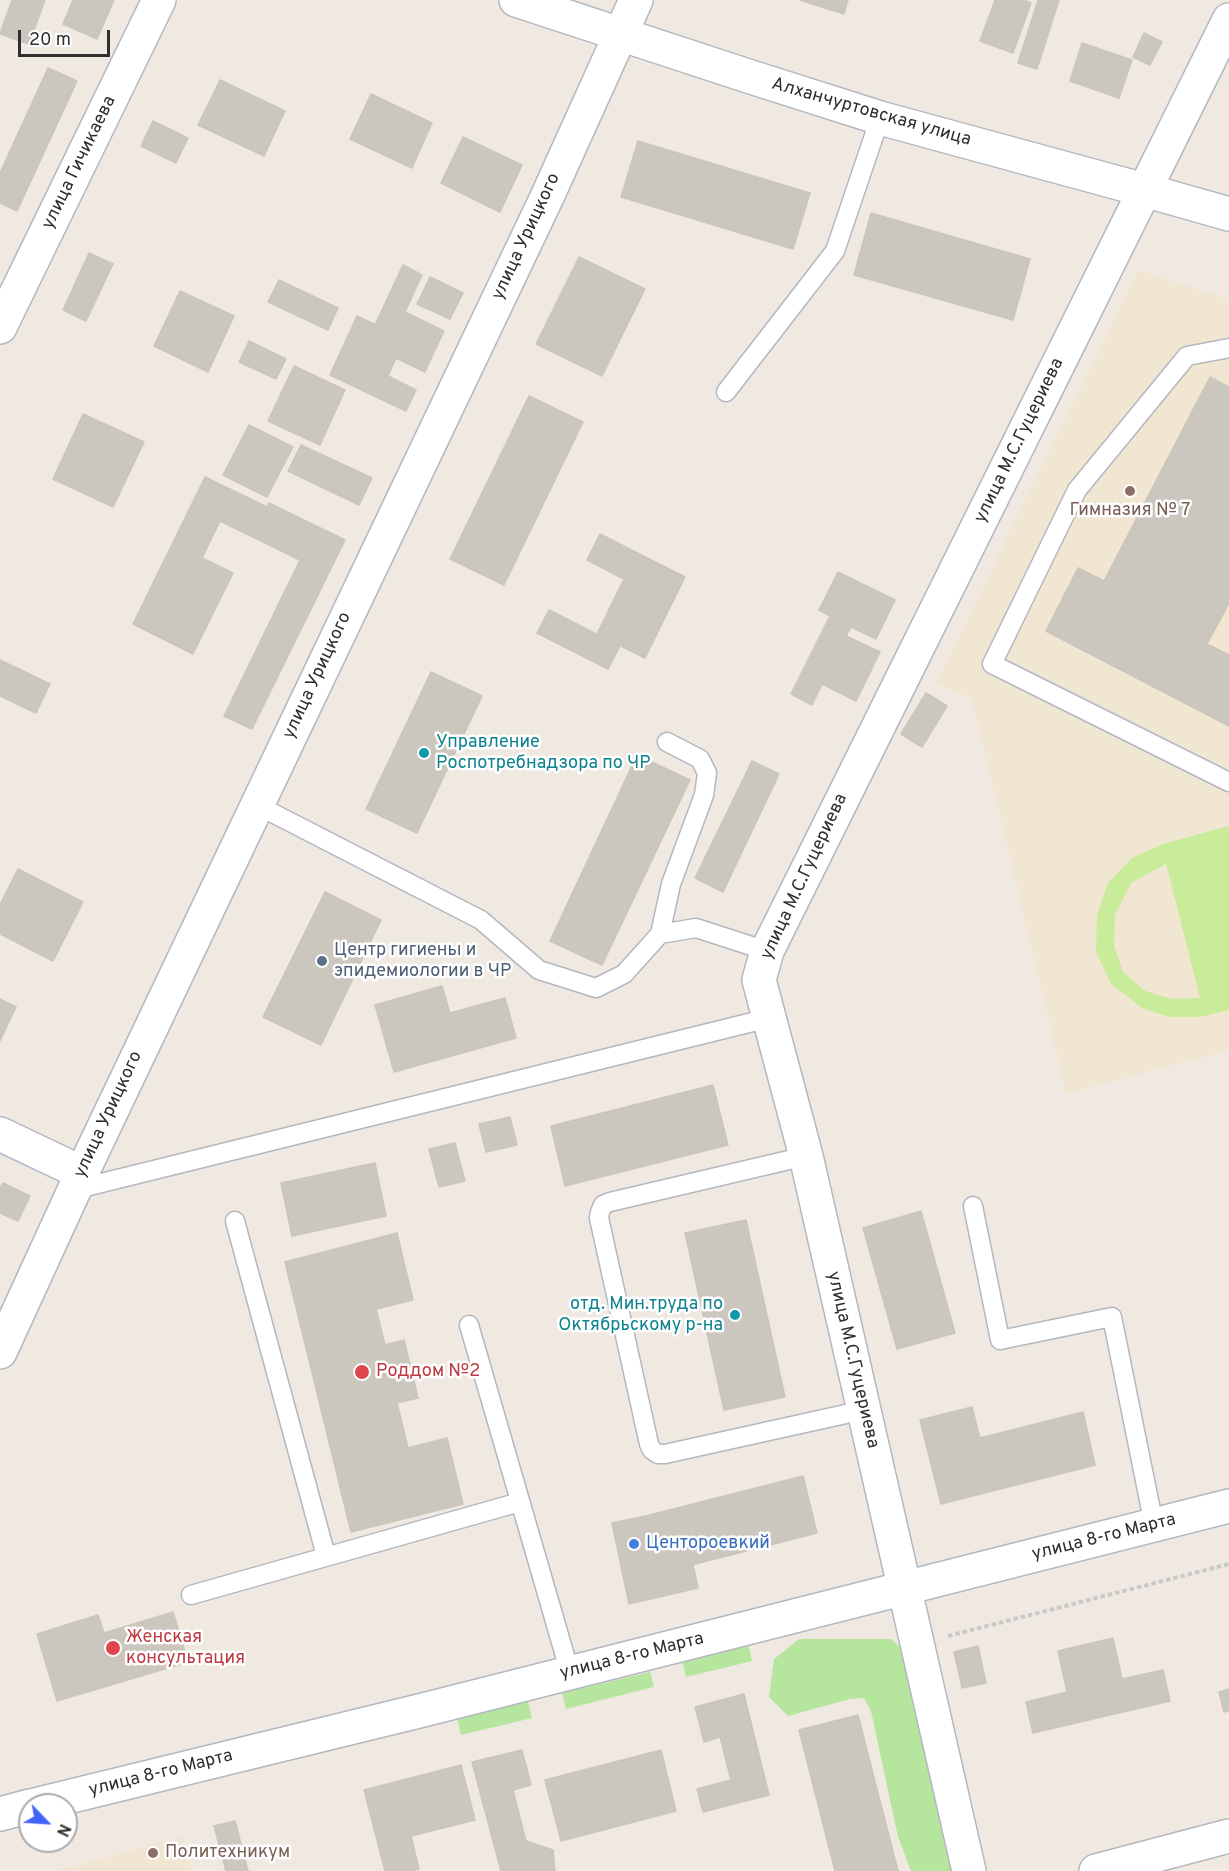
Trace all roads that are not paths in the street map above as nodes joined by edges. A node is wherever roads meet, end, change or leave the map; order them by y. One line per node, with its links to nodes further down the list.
1 (159, 0): 9 (street, улица Гичикаева)
2 (516, 0): 5 (street, Алханчуртовская улица)
3 (636, 0): 5 (street, улица Урицкого)
4 (1229, 20): 7 (street, улица М.С.Гуцериева)
5 (620, 33): 6 (street, Алханчуртовская улица); 14 (street, улица Урицкого)
6 (880, 118): 7 (street, Алханчуртовская улица); 11 (lane)
7 (1144, 190): 8 (street, Алханчуртовская улица); 16 (street, улица М.С.Гуцериева)
8 (1229, 214)
9 (0, 327)
10 (1229, 348): 13 (lane)
11 (726, 392)
12 (667, 742): 15 (lane)
13 (1229, 782)
14 (257, 805): 15 (lane); 20 (street, улица Урицкого)
15 (660, 934): 16 (lane)
16 (767, 951): 17 (street, улица М.С.Гуцериева)
17 (769, 1018): 19 (street, улица М.С.Гуцериева); 20 (lane)
18 (0, 1134): 20 (street)
19 (806, 1156): 25 (street, улица М.С.Гуцериева); 25 (lane)
20 (78, 1181): 24 (street, улица Урицкого)
21 (973, 1206): 28 (lane)
22 (235, 1221): 29 (lane)
23 (468, 1325): 26 (lane)
24 (0, 1352)
25 (864, 1410): 30 (street, улица М.С.Гуцериева)
26 (520, 1502): 29 (lane); 32 (lane)
27 (1229, 1506): 28 (street, улица 8-го Марта)
28 (1154, 1525): 30 (street, улица 8-го Марта)
29 (326, 1556): 31 (lane)
30 (904, 1588): 32 (street, улица 8-го Марта); 37 (street, улица М.С.Гуцериева)
31 (191, 1595)
32 (570, 1672): 33 (street, улица 8-го Марта)
33 (78, 1794)
34 (18, 1809): 35 (street)
35 (0, 1814)
36 (1229, 1836): 38 (street)
37 (969, 1871)
38 (1096, 1871)

